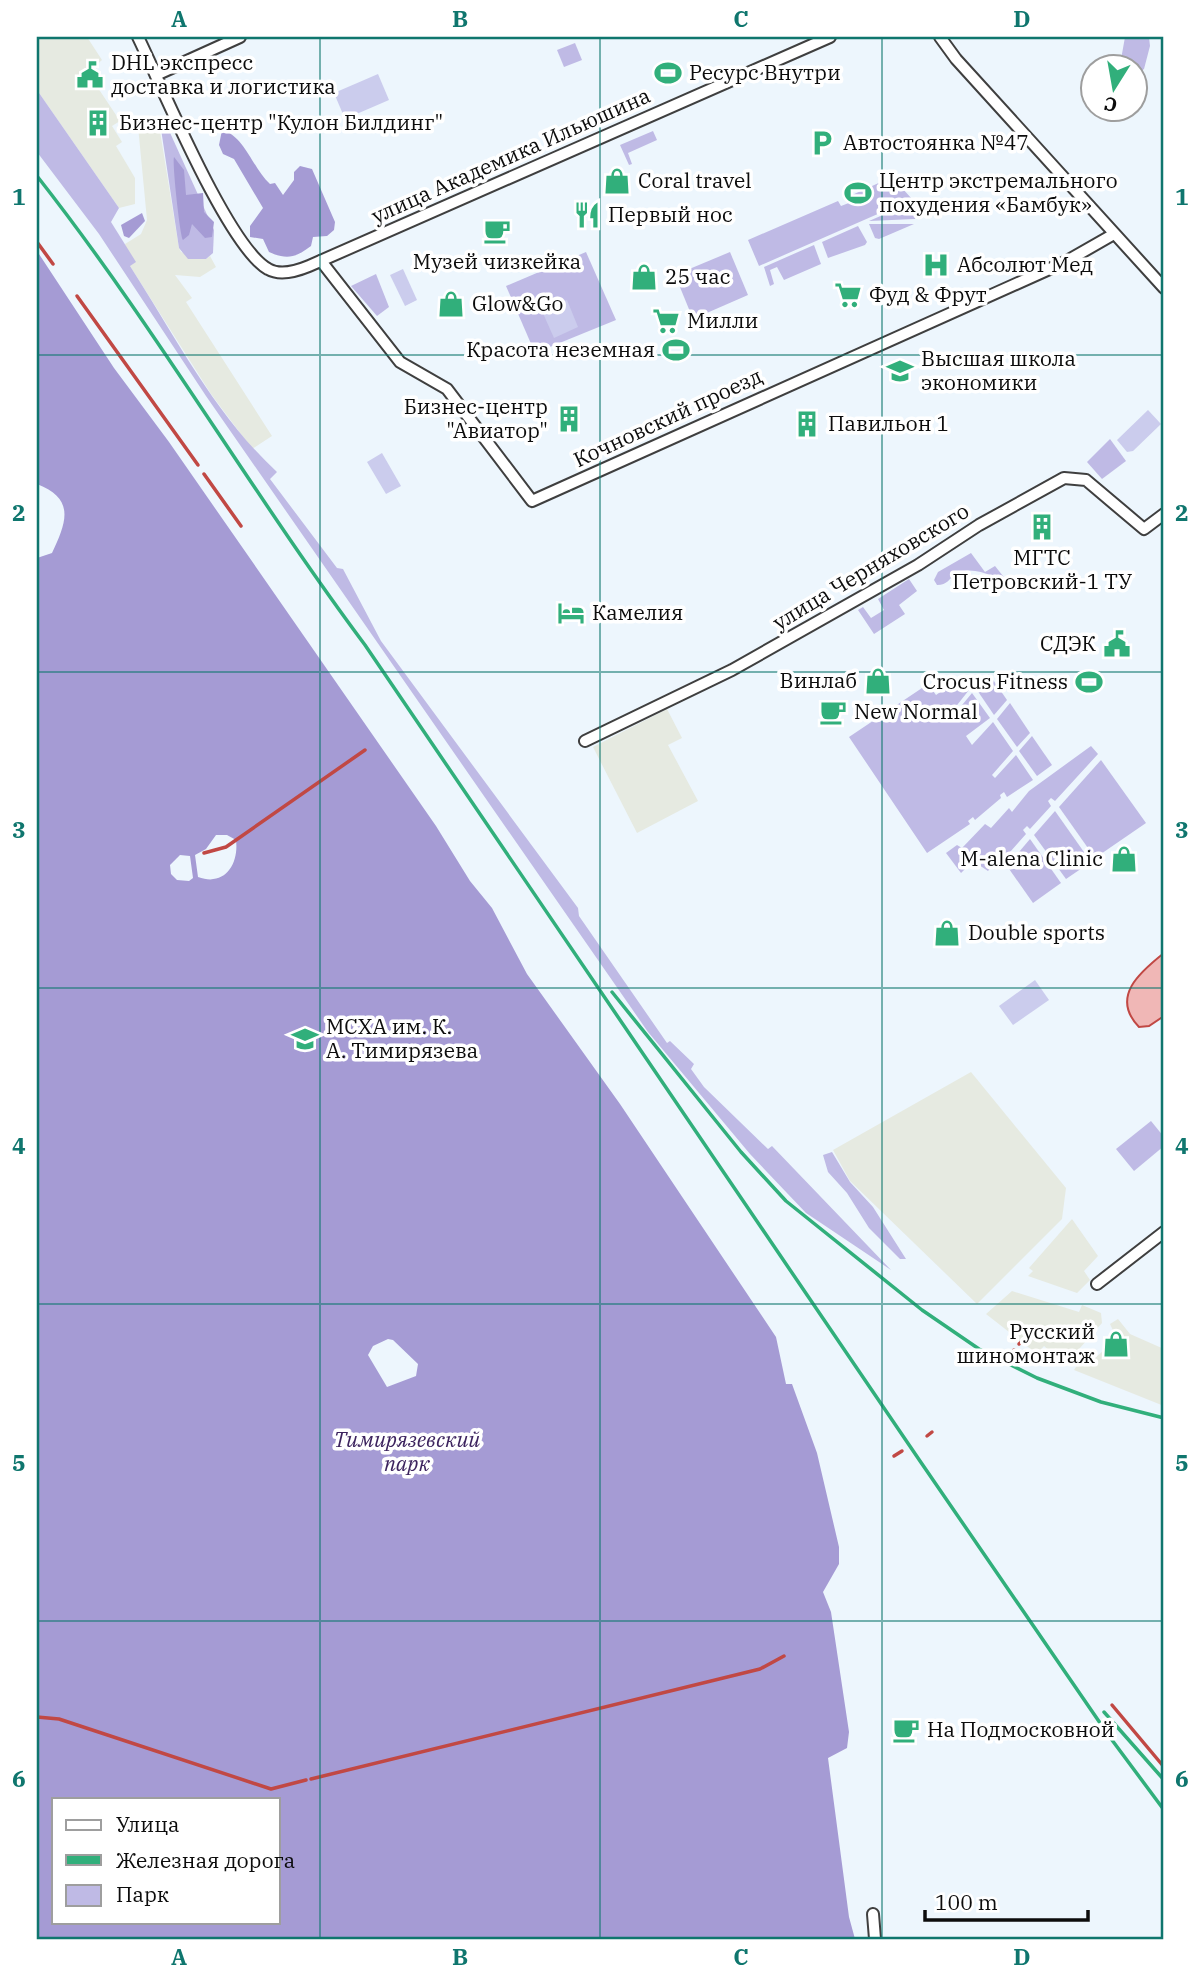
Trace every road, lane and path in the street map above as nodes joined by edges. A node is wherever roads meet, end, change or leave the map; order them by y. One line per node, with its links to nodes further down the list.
1 (138, 37): 5 (street)
2 (240, 37): 5 (street)
3 (830, 37): 7 (street, улица Академика Ильюшина)
4 (940, 37): 6 (street)
5 (156, 75): 7 (street, улица Академика Ильюшина)
6 (1114, 234): 7 (street, Кочновский проезд); 8 (street)
7 (321, 261)
8 (1164, 288)
9 (1164, 514): 10 (street, улица Черняховского)
10 (585, 741)
11 (1162, 1239): 12 (street)
12 (1097, 1284)
13 (873, 1914): 14 (street)
14 (875, 1939)

